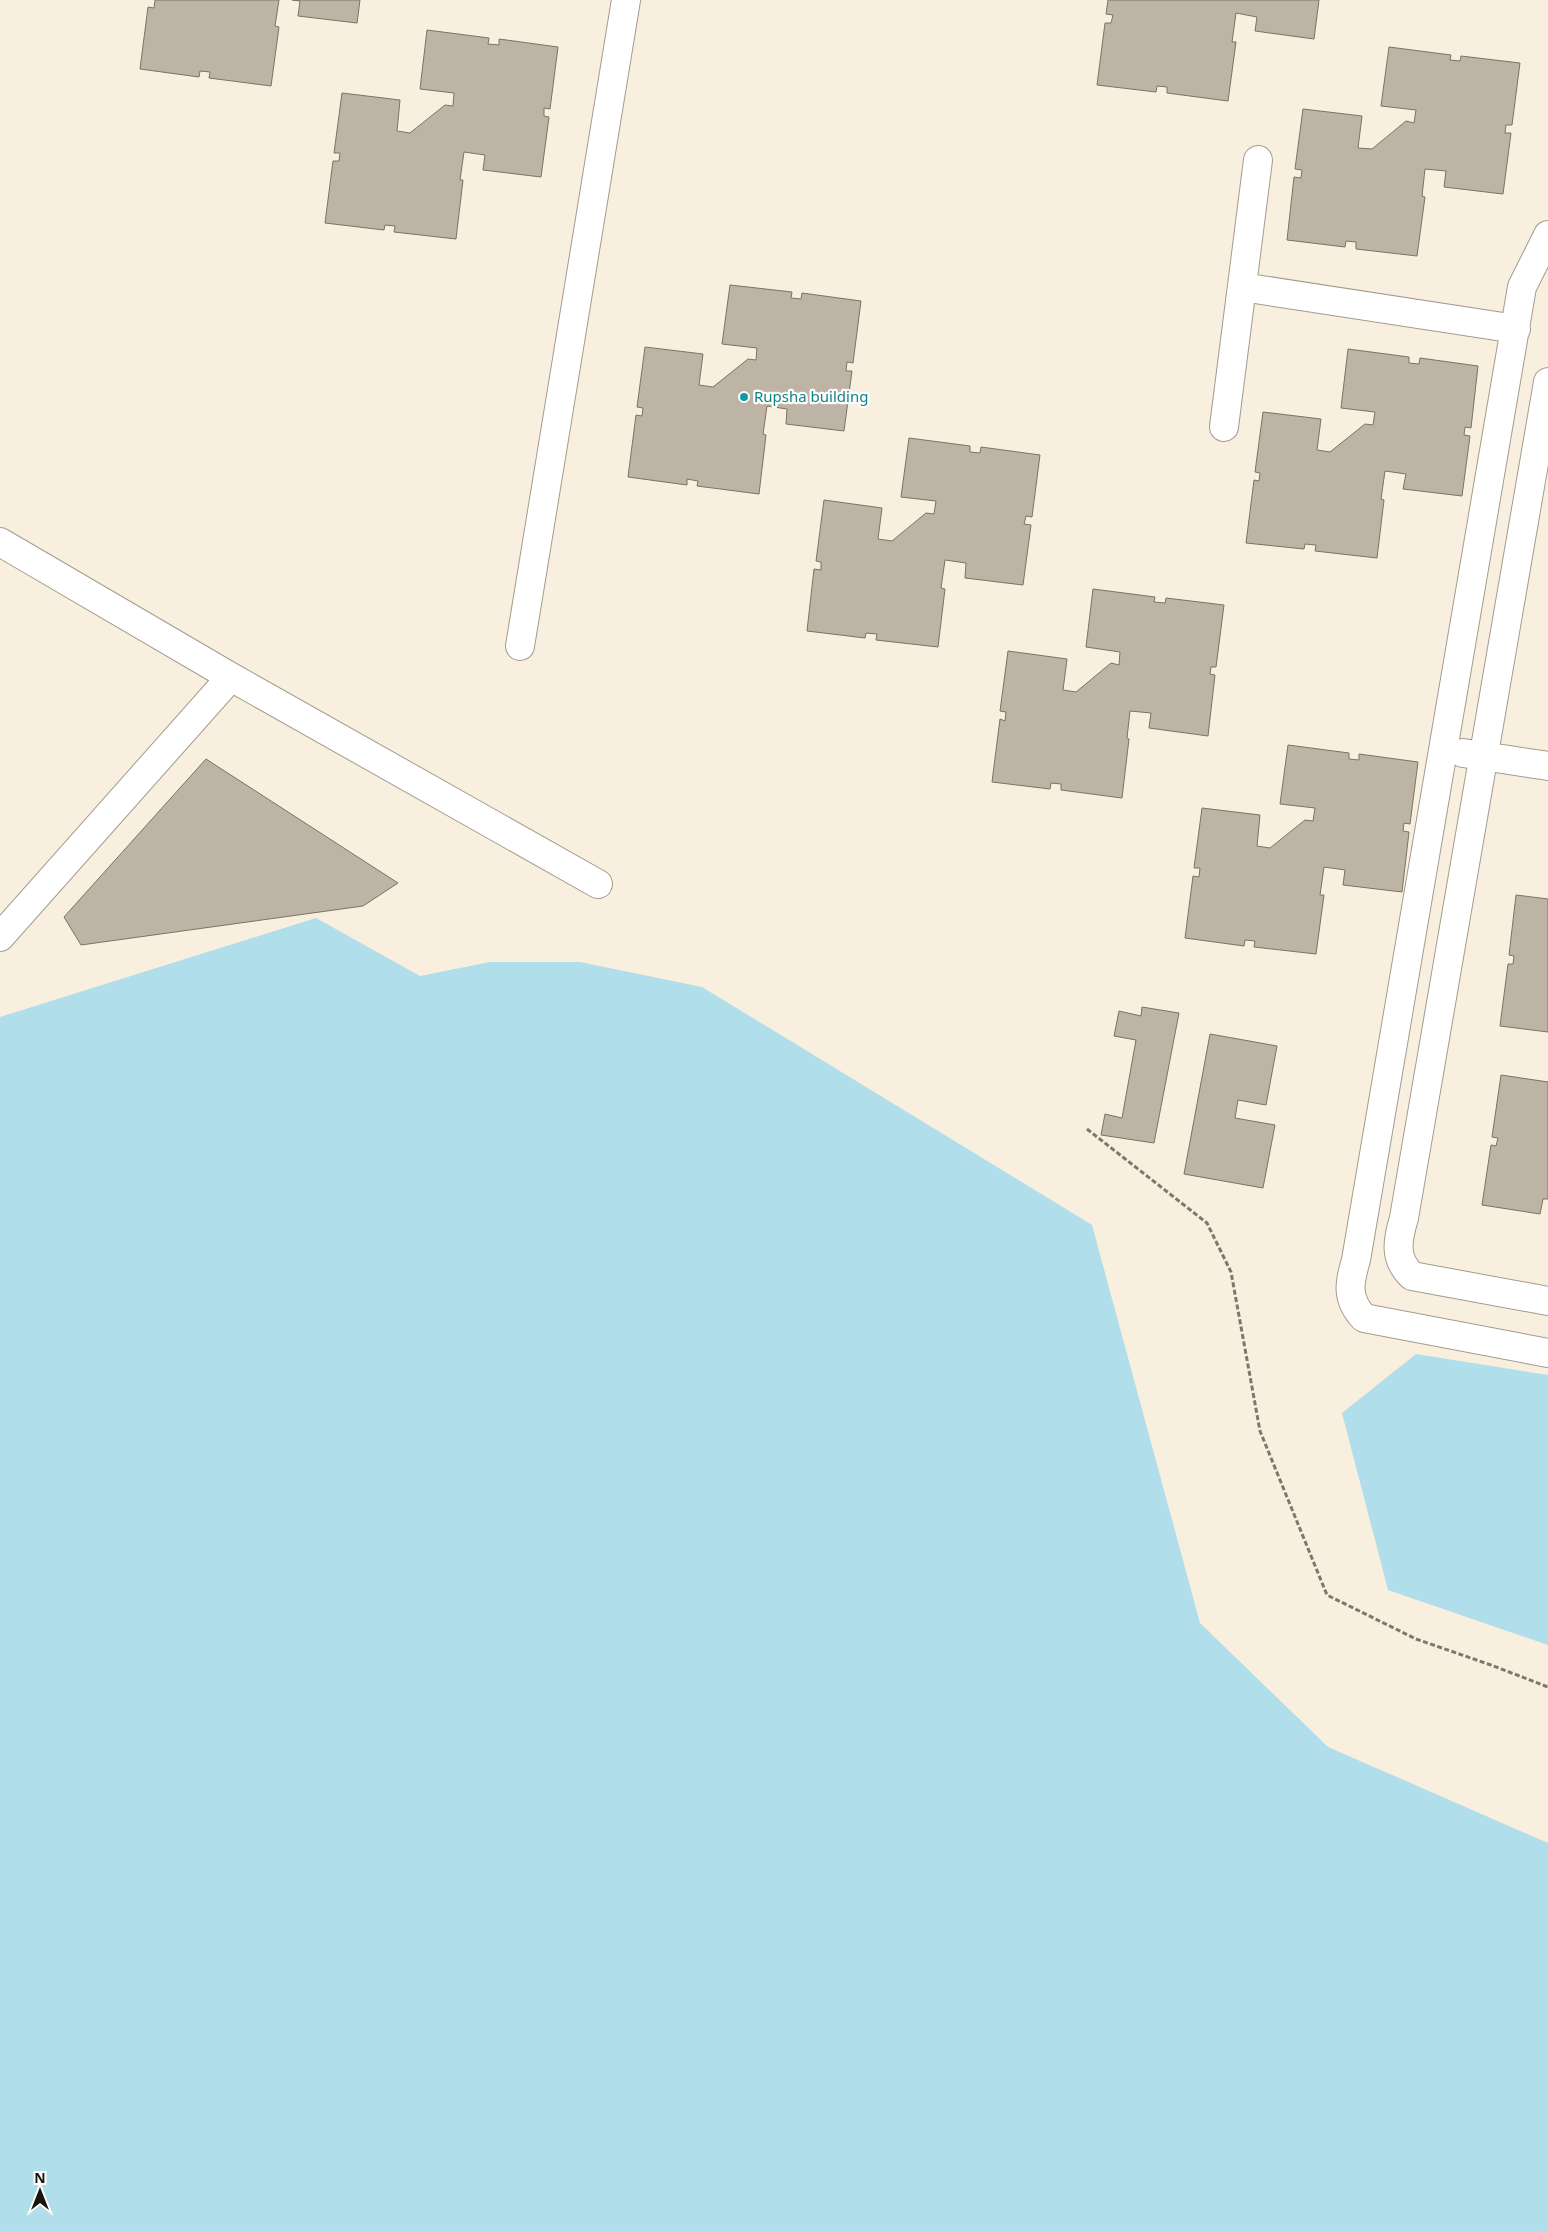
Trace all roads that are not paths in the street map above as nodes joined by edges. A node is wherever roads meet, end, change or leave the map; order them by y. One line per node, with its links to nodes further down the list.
1 (626, 0): 9 (street)
2 (1258, 160): 4 (street)
3 (1548, 235): 5 (street)
4 (1242, 287): 5 (street); 7 (street)
5 (1516, 329): 11 (street)
6 (1548, 382): 12 (street)
7 (1224, 426)
8 (0, 542): 10 (street)
9 (520, 646)
10 (231, 677): 14 (street); 15 (street)
11 (1444, 751): 12 (street); 17 (street)
12 (1482, 756): 13 (street); 16 (street)
13 (1548, 766)
14 (598, 884)
15 (0, 937)
16 (1548, 1301)
17 (1548, 1353)

